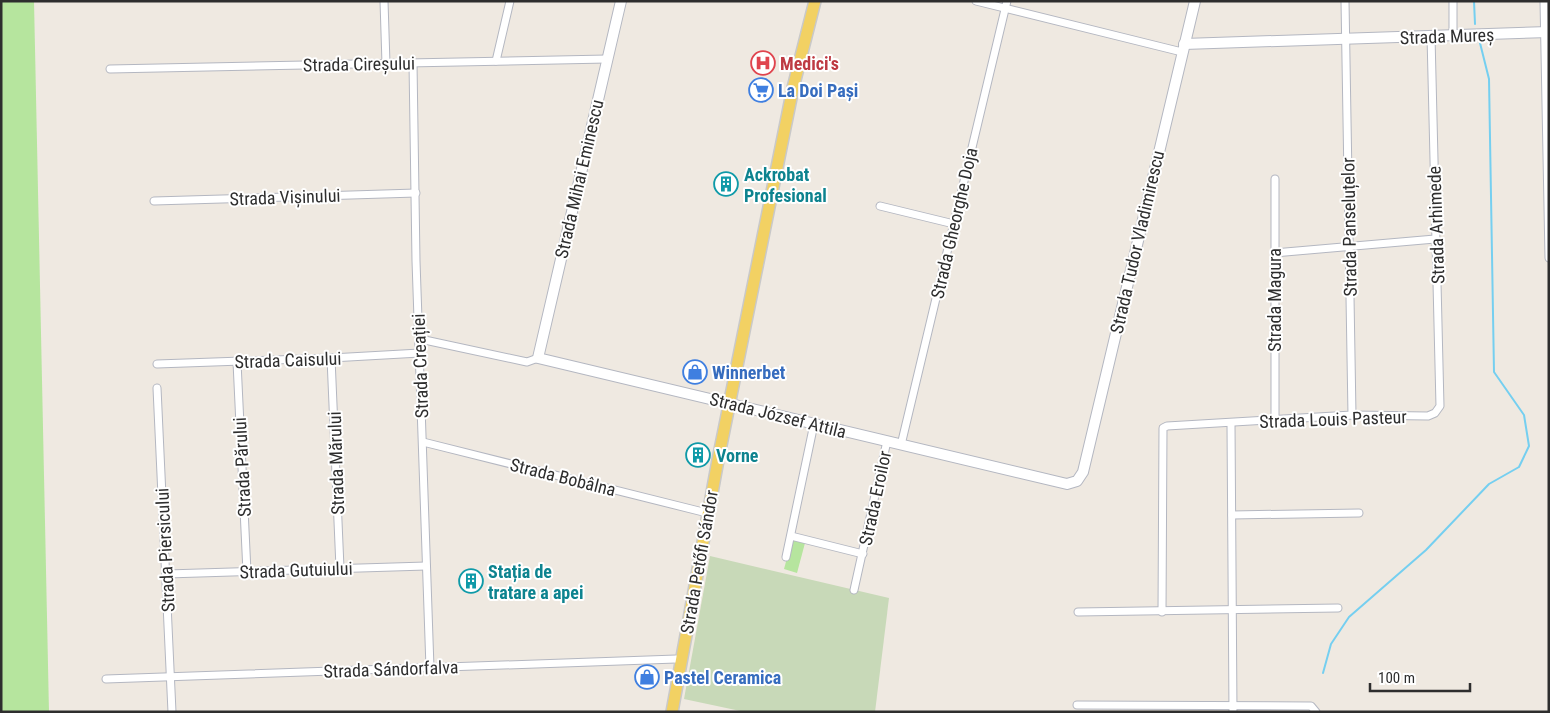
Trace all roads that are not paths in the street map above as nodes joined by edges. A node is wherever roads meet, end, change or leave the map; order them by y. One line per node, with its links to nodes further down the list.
1 (384, 1): 20 (street)
2 (510, 1): 18 (street)
3 (622, 1): 17 (street, Strada Mihai Eminescu)
4 (808, 1): 40 (main road, Strada Petőfi Sándor)
5 (815, 1): 40 (main road, Strada Petőfi Sándor)
6 (976, 1): 11 (street)
7 (1195, 1): 16 (street, Strada Tudor Vladimirescu)
8 (1345, 1): 15 (street, Strada Panseluțelor)
9 (1453, 1): 14 (street)
10 (1544, 1): 12 (street)
11 (1006, 5): 16 (street); 28 (street, Strada Gheorghe Doja)
12 (1546, 32): 14 (street, Strada Mureș); 22 (street)
13 (1432, 36): 14 (street, Strada Mureș); 15 (street, Strada Mureș); 29 (street, Strada Arhimede)
14 (1454, 36)
15 (1346, 39): 16 (street, Strada Mureș); 30 (street, Strada Panseluțelor)
16 (1183, 48): 49 (street, Strada Tudor Vladimirescu)
17 (607, 59): 18 (street, Strada Cireșului); 36 (street, Strada Mihai Eminescu)
18 (496, 62): 19 (street, Strada Cireșului)
19 (413, 63): 20 (street, Strada Cireșului); 25 (street, Strada Creației)
20 (386, 64): 21 (street, Strada Cireșului)
21 (110, 69)
22 (1547, 119): 24 (street)
23 (1275, 179): 31 (street, Strada Magura)
24 (1547, 187): 32 (street)
25 (416, 193): 26 (street, Strada Vișinului); 33 (street, Strada Creației)
26 (154, 201)
27 (880, 206): 28 (street)
28 (954, 224): 48 (street, Strada Gheorghe Doja)
29 (1435, 239): 30 (street); 41 (street, Strada Arhimede)
30 (1349, 245): 31 (street); 42 (street, Strada Panseluțelor)
31 (1274, 253): 43 (street, Strada Magura)
32 (1549, 258)
33 (420, 339): 34 (street, Strada Creației); 36 (street, Strada József Attila)
34 (420, 352): 35 (street, Strada Caisului); 46 (street, Strada Creației)
35 (331, 358): 37 (street, Strada Caisului); 57 (street, Strada Mărului)
36 (538, 358): 40 (street, Strada József Attila)
37 (237, 362): 38 (street, Strada Caisului); 58 (street, Strada Părului)
38 (157, 364)
39 (157, 388): 59 (street, Strada Piersicului)
40 (727, 404): 44 (street, Strada József Attila); 50 (main road, Strada Petőfi Sándor); 73 (main road, Strada Petőfi Sándor)
41 (1435, 412): 42 (street, Strada Louis Pasteur)
42 (1352, 415): 43 (street, Strada Louis Pasteur)
43 (1275, 421): 45 (street, Strada Louis Pasteur)
44 (814, 424): 47 (street, Strada József Attila); 53 (street)
45 (1231, 424): 52 (street); 64 (street, Strada Louis Pasteur)
46 (423, 442): 50 (street, Strada Bobâlna); 56 (street, Strada Creației)
47 (887, 442): 48 (street, Strada József Attila); 54 (street, Strada Eroilor)
48 (901, 445): 49 (street, Strada József Attila)
49 (1077, 481)
50 (703, 512): 65 (main road, Strada Petőfi Sándor)
51 (1359, 513): 52 (street)
52 (1232, 515): 62 (street)
53 (791, 536): 54 (street, Strada Eroilor); 55 (street)
54 (863, 554): 60 (street, Strada Eroilor)
55 (786, 557)
56 (426, 566): 57 (street, Strada Gutuiului); 66 (street, Strada Creației)
57 (340, 568): 58 (street, Strada Gutuiului)
58 (247, 572): 59 (street, Strada Gutuiului)
59 (166, 574): 67 (street, Strada Piersicului)
60 (854, 590)
61 (1338, 608): 62 (street)
62 (1232, 610): 64 (street); 70 (street)
63 (1078, 612): 64 (street)
64 (1162, 612)
65 (676, 659): 66 (street, Strada Sándorfalva); 72 (main road, Strada Petőfi Sándor)
66 (430, 668): 67 (street, Strada Sándorfalva)
67 (170, 677): 68 (street, Strada Sándorfalva); 71 (street, Strada Piersicului)
68 (106, 679)
69 (1077, 704): 70 (street)
70 (1233, 708): 74 (street)
71 (172, 712)
72 (666, 712)
73 (672, 712)
74 (1316, 712)

